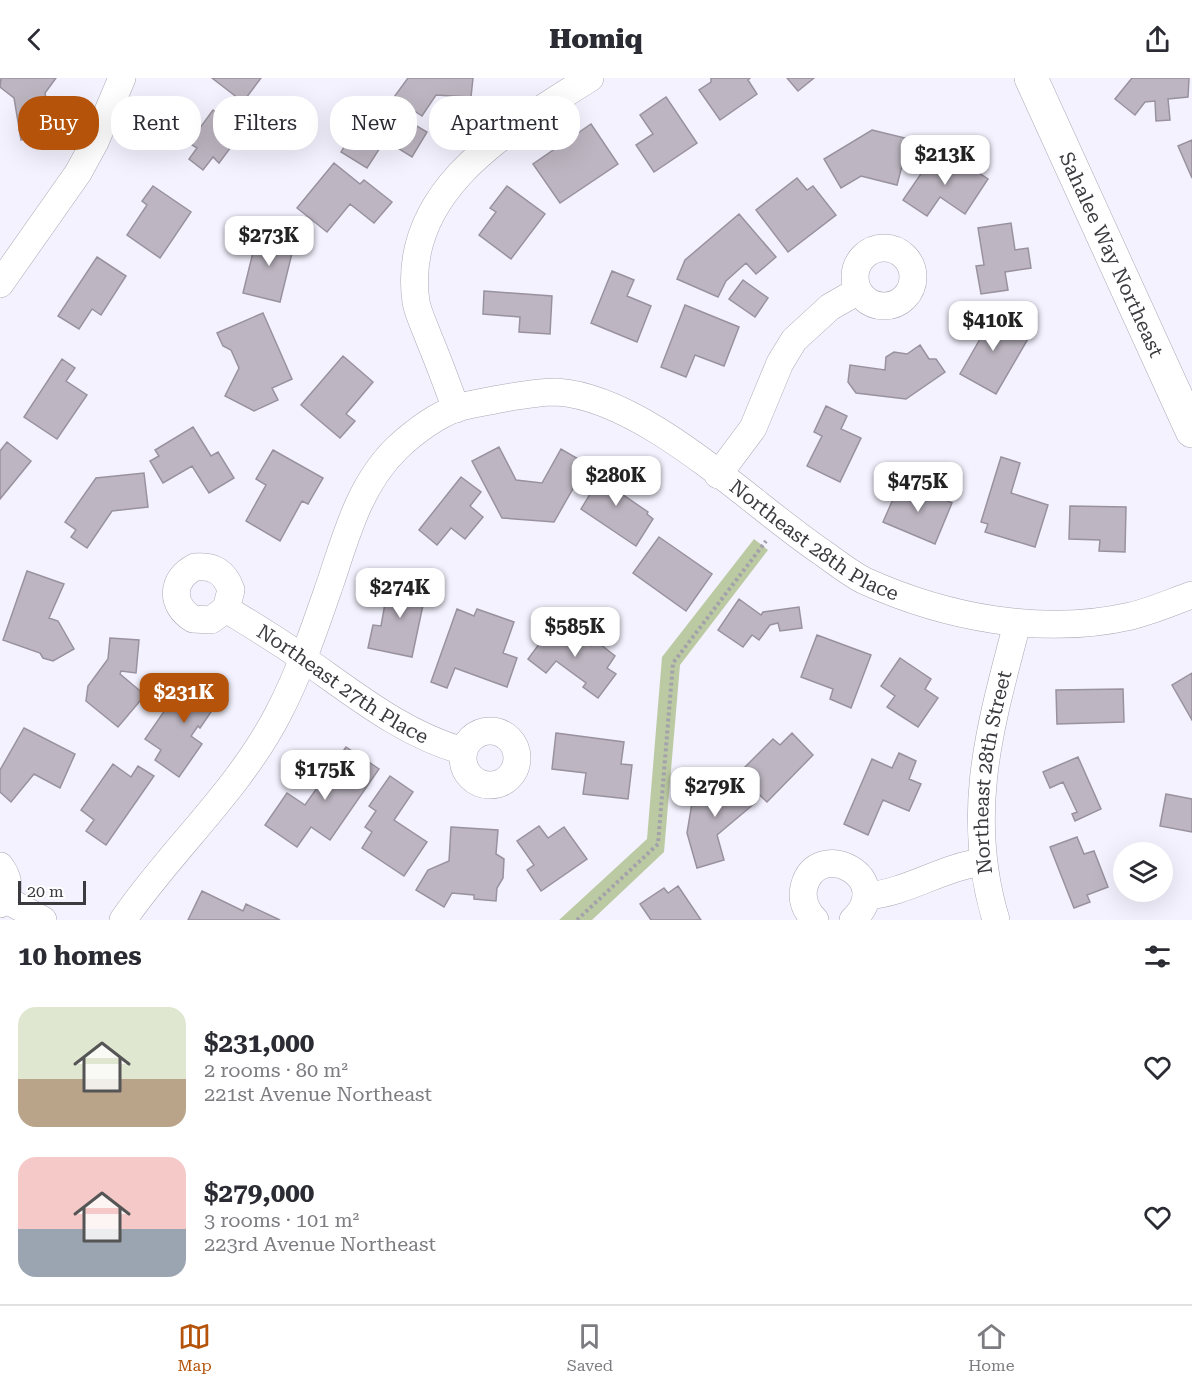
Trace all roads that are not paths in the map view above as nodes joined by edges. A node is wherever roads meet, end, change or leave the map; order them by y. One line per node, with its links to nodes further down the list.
1 (122, 78): 4 (street)
2 (590, 78): 6 (street)
3 (1031, 78): 7 (main road, Sahalee Way Northeast)
4 (0, 284)
5 (858, 291): 8 (street)
6 (456, 409): 8 (street, Northeast 28th Place); 12 (street, Northeast 28th Place)
7 (1192, 431)
8 (718, 475): 11 (street, Northeast 28th Place)
9 (1192, 595): 11 (street, Northeast 28th Place)
10 (226, 609): 12 (street, Northeast 27th Place)
11 (1017, 624): 14 (street, Northeast 28th Street)
12 (304, 659): 13 (street, Northeast 27th Place); 19 (street, Northeast 28th Place)
13 (463, 751)
14 (983, 862): 16 (street); 22 (street, Northeast 28th Street)
15 (0, 866): 17 (street)
16 (866, 896): 20 (street); 21 (street)
17 (2, 901): 18 (street)
18 (43, 920)
19 (123, 920)
20 (815, 920)
21 (853, 920)
22 (996, 920)

